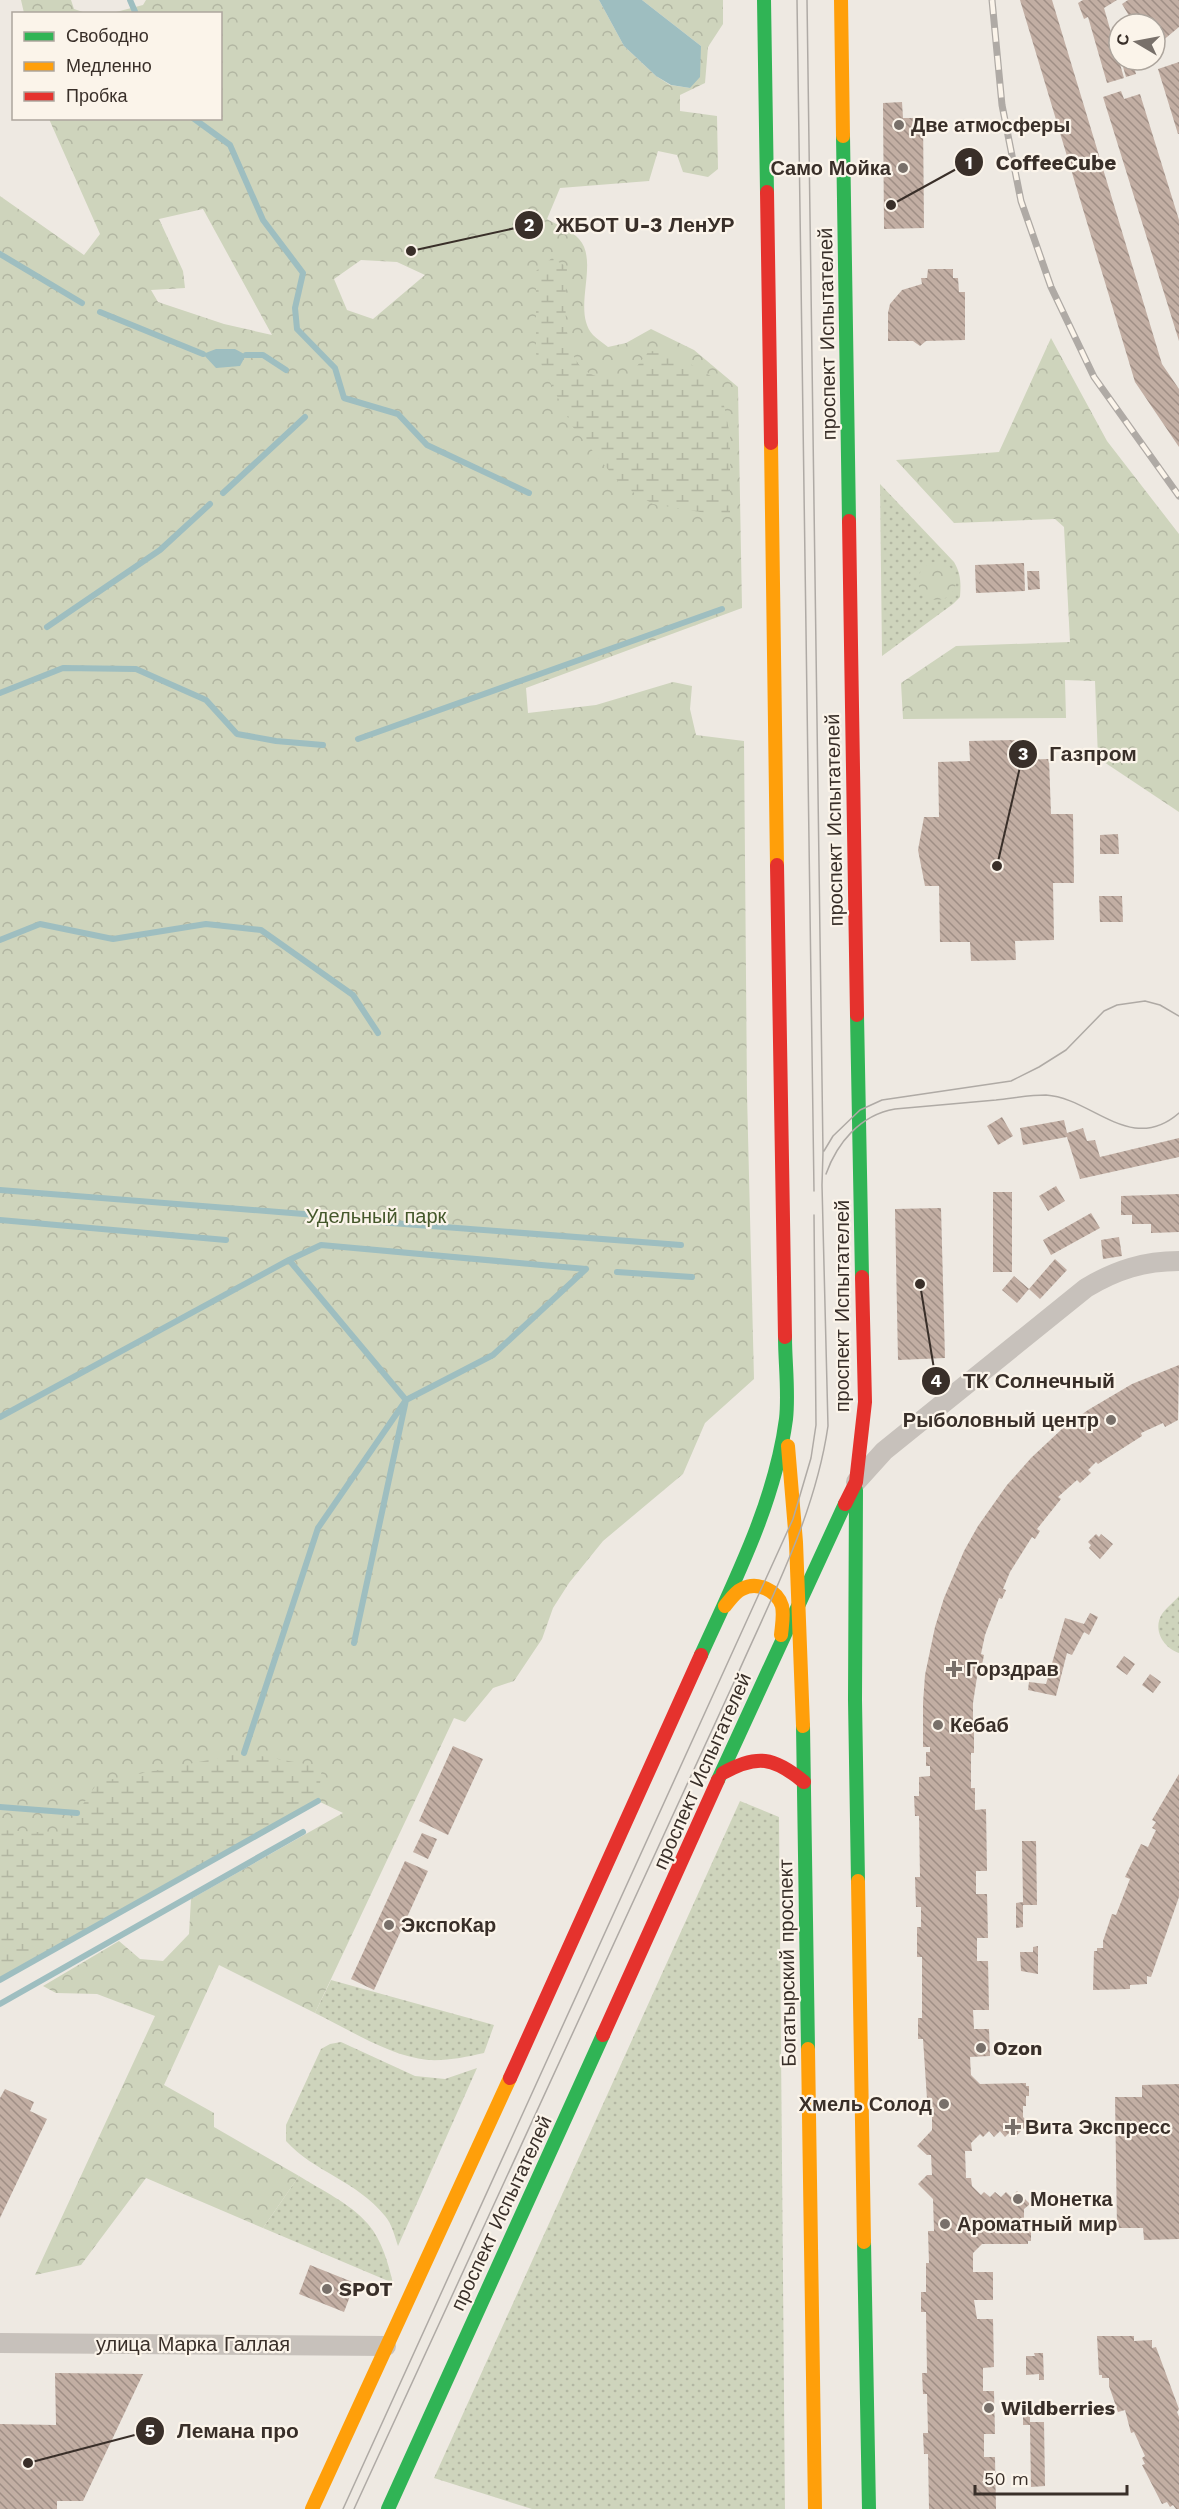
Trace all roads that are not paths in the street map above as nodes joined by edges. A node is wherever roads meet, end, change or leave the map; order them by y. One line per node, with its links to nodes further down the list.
1 (764, 0): 4 (main road)
2 (841, 0): 5 (main road, проспект Испытателей)
3 (1179, 1261): 5 (street)
4 (786, 1417): 6 (main road, Богатырский проспект); 7 (main road)
5 (856, 1482): 6 (main road, проспект Испытателей); 16 (main road)
6 (798, 1604): 8 (main road, проспект Испытателей); 10 (main road, Богатырский проспект)
7 (720, 1612): 8 (main road); 12 (main road)
8 (779, 1646): 9 (main road, проспект Испытателей)
9 (723, 1773): 10 (main road); 14 (main road, проспект Испытателей)
10 (804, 1782): 15 (main road, Богатырский проспект)
11 (0, 2343): 12 (street, улица Марка Галлая)
12 (386, 2346): 13 (main road)
13 (312, 2509)
14 (388, 2509)
15 (815, 2509)
16 (869, 2509)

